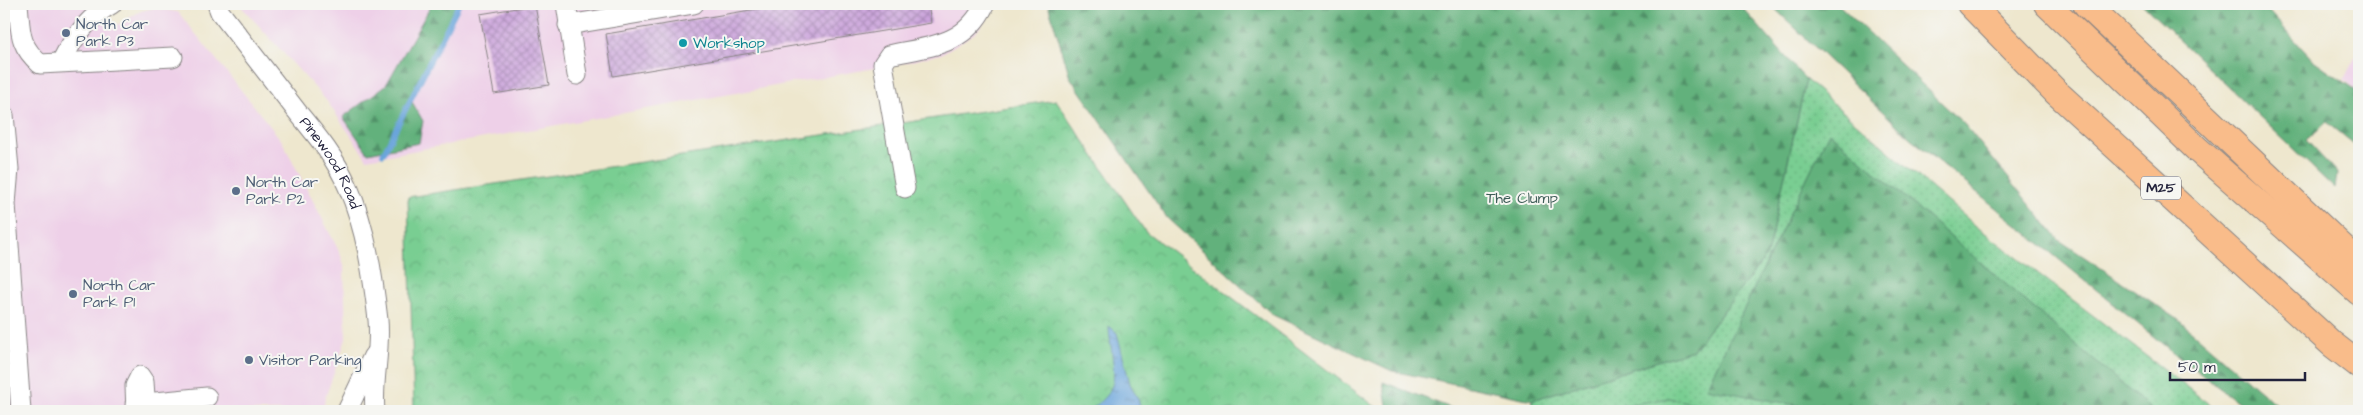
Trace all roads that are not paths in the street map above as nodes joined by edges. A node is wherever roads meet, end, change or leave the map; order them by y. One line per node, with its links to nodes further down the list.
1 (18, 4): 13 (street)
2 (566, 4): 11 (street)
3 (694, 4): 11 (street)
4 (985, 4): 16 (street)
5 (1970, 4): 22 (highway, M25)
6 (2047, 4): 20 (highway)
7 (2086, 4): 19 (highway)
8 (2104, 4): 18 (highway)
9 (107, 5): 13 (street)
10 (214, 6): 21 (street, Pinewood Road)
11 (568, 25): 14 (street)
12 (173, 57): 13 (street)
13 (61, 62)
14 (577, 75)
15 (4, 115): 17 (street)
16 (905, 188)
17 (5, 204): 24 (street)
18 (2359, 251)
19 (2359, 263)
20 (2359, 292)
21 (379, 342): 26 (street); 27 (street, Pinewood Road)
22 (2359, 365)
23 (207, 397): 25 (street)
24 (15, 405)
25 (141, 407)
26 (347, 411)
27 (375, 411)

